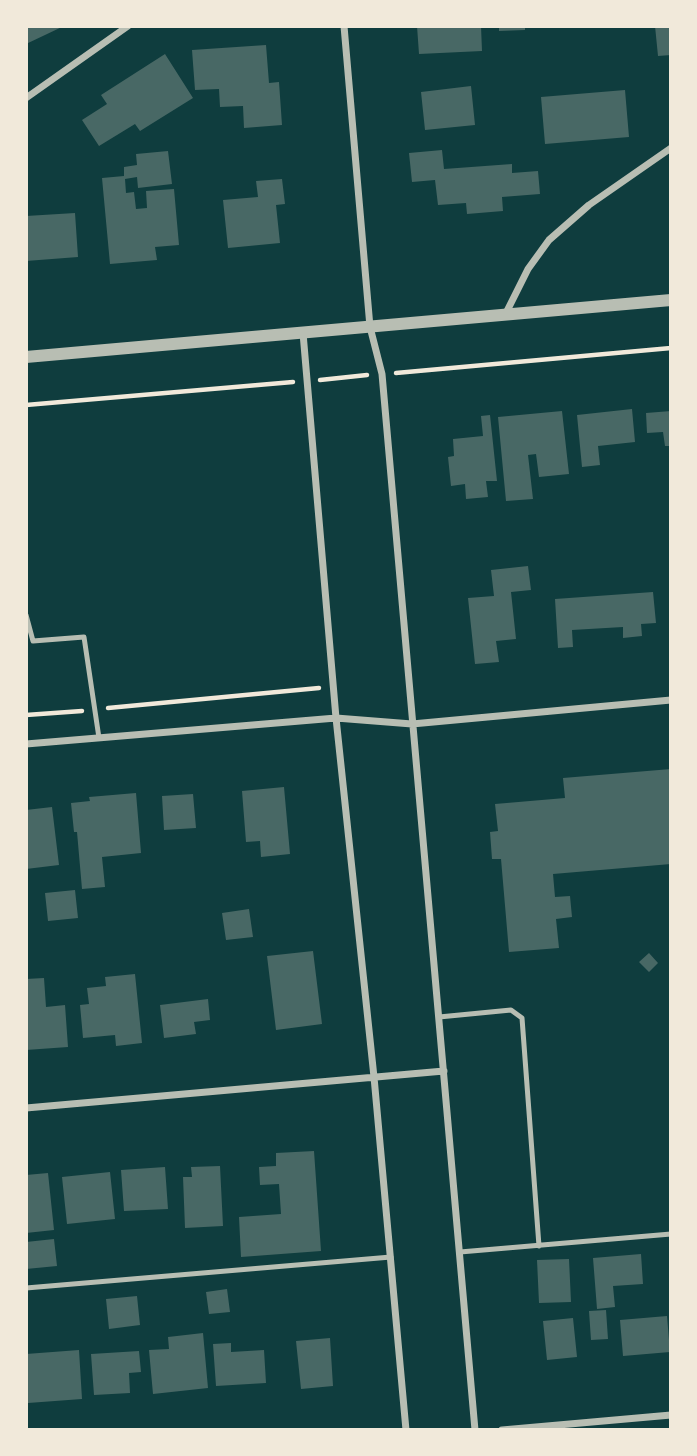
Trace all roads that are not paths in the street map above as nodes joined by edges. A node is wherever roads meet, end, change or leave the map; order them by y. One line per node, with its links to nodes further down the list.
1 (128, 26): 3 (street)
2 (344, 26): 7 (street)
3 (26, 98)
4 (671, 148): 6 (street)
5 (671, 300): 6 (street)
6 (505, 315): 7 (street)
7 (370, 327): 8 (street); 13 (street)
8 (303, 333): 9 (street); 12 (street)
9 (26, 357)
10 (26, 615): 14 (lane)
11 (671, 700): 13 (street)
12 (336, 718): 13 (street); 14 (street); 18 (street)
13 (412, 724): 16 (street)
14 (99, 738): 15 (street)
15 (26, 744)
16 (439, 1017): 17 (street); 21 (lane)
17 (444, 1071): 18 (street); 22 (street)
18 (374, 1077): 19 (street); 23 (street)
19 (26, 1108)
20 (671, 1234): 21 (lane)
21 (540, 1246): 22 (lane)
22 (460, 1252): 27 (street)
23 (391, 1257): 24 (lane); 26 (street)
24 (26, 1288)
25 (671, 1415): 28 (street)
26 (406, 1430)
27 (475, 1430)
28 (502, 1430)

